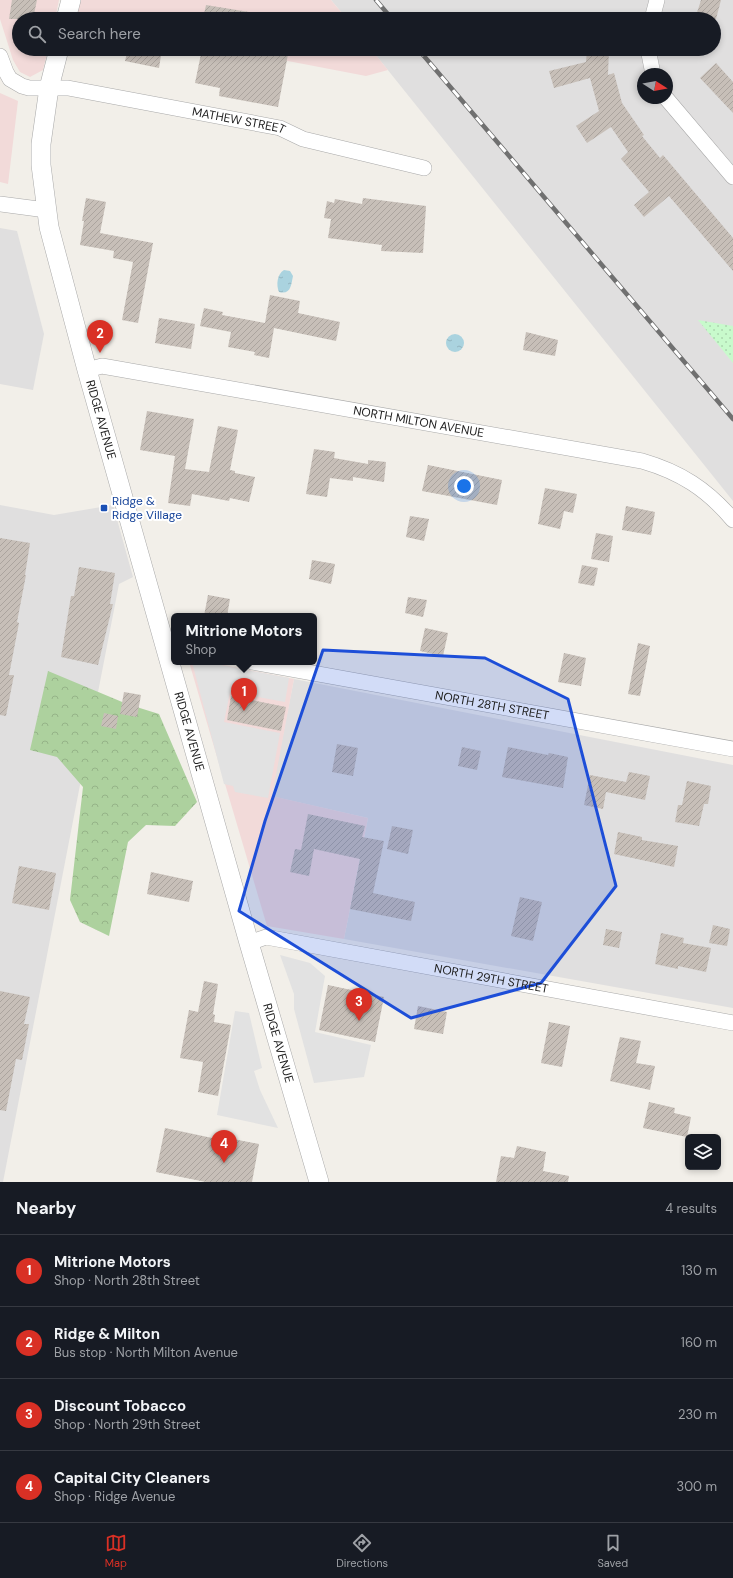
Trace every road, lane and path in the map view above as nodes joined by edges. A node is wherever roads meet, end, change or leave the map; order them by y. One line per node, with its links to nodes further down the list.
1 (71, 0): 3 (street)
2 (658, 0): 4 (street)
3 (68, 12)
4 (654, 12)
5 (0, 56): 9 (street)
6 (57, 56): 9 (street, RIDGE AVENUE)
7 (649, 56): 8 (street)
8 (652, 68)
9 (49, 88): 11 (street, MATHEW STREET); 14 (street, RIDGE AVENUE)
10 (671, 104): 12 (street)
11 (424, 168)
12 (733, 177)
13 (0, 204): 14 (street)
14 (46, 210): 15 (street, RIDGE AVENUE)
15 (87, 370): 16 (street, NORTH MILTON AVENUE); 17 (street, RIDGE AVENUE)
16 (733, 520)
17 (170, 654)
18 (173, 665): 21 (street, RIDGE AVENUE)
19 (269, 665): 20 (street, NORTH 28TH STREET)
20 (733, 749)
21 (249, 943): 22 (street, NORTH 29TH STREET); 23 (street, RIDGE AVENUE)
22 (733, 1023)
23 (319, 1182)

